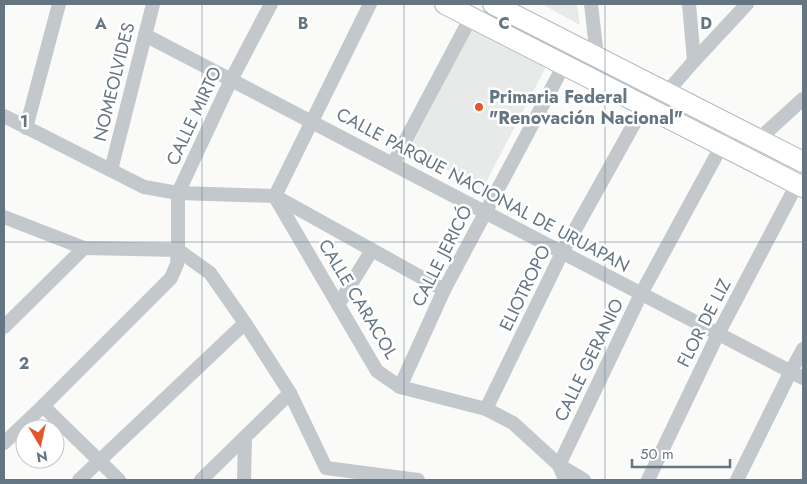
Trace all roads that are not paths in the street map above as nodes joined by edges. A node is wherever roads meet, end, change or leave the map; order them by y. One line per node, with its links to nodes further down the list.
1 (59, 4): 22 (street)
2 (153, 4): 11 (street, NOMEOLVIDES)
3 (271, 4): 15 (street, CALLE MIRTO)
4 (370, 4): 20 (street)
5 (445, 4): 10 (street)
6 (493, 4): 12 (street)
7 (591, 4): 12 (street)
8 (689, 4): 13 (street)
9 (747, 4): 13 (street)
10 (471, 17): 14 (street); 27 (street)
11 (145, 35): 15 (street, CALLE PARQUE NACIONAL DE URUAPAN); 28 (street, NOMEOLVIDES)
12 (597, 57): 16 (street)
13 (694, 61): 16 (street)
14 (564, 65): 18 (street); 32 (street, CALLE JERICÓ)
15 (231, 80): 20 (street, CALLE PARQUE NACIONAL DE URUAPAN); 30 (street, CALLE MIRTO)
16 (667, 92): 21 (street)
17 (803, 99): 23 (street)
18 (644, 106): 24 (street); 37 (street, ELIOTROPO)
19 (4, 116): 22 (street)
20 (312, 122): 27 (street, CALLE PARQUE NACIONAL DE URUAPAN); 31 (street)
21 (735, 127): 23 (street); 24 (street, CALLE GERANIO)
22 (26, 128): 28 (street)
23 (759, 139): 25 (street); 26 (street)
24 (722, 145): 25 (street); 39 (street, CALLE GERANIO)
25 (744, 156): 29 (street)
26 (803, 162)
27 (393, 164): 32 (street, CALLE PARQUE NACIONAL DE URUAPAN)
28 (111, 170): 30 (street)
29 (800, 186): 43 (street, FLOR DE LIZ)
30 (178, 193): 31 (street); 35 (street, CALLE MIRTO)
31 (275, 196): 36 (street); 40 (street, CALLE CARACOL)
32 (485, 212): 37 (street, CALLE PARQUE NACIONAL DE URUAPAN); 38 (street, CALLE JERICÓ)
33 (4, 217): 34 (street)
34 (84, 248): 35 (street); 42 (street)
35 (178, 250): 41 (street); 49 (street, CALLE MIRTO)
36 (372, 250): 38 (street); 40 (street)
37 (562, 252): 39 (street, CALLE PARQUE NACIONAL DE URUAPAN); 50 (street, ELIOTROPO)
38 (444, 290): 47 (street, CALLE JERICÓ)
39 (642, 294): 43 (street, CALLE PARQUE NACIONAL DE URUAPAN); 54 (street, CALLE GERANIO)
40 (338, 305): 47 (street, CALLE CARACOL)
41 (246, 322): 48 (street); 53 (street)
42 (4, 328)
43 (718, 334): 45 (street, CALLE PARQUE NACIONAL DE URUAPAN); 64 (street, FLOR DE LIZ)
44 (803, 349): 45 (street)
45 (790, 371): 46 (street, CALLE PARQUE NACIONAL DE URUAPAN); 65 (street)
46 (803, 378)
47 (400, 387): 50 (street, CALLE CARACOL)
48 (290, 392): 51 (street); 55 (street)
49 (43, 406): 52 (street, CALLE MIRTO); 53 (street)
50 (486, 409): 54 (street, CALLE CARACOL)
51 (245, 437): 59 (street); 60 (street)
52 (4, 443)
53 (100, 462): 57 (street); 58 (street)
54 (559, 465): 62 (street); 63 (street, CALLE CARACOL)
55 (326, 474): 56 (street)
56 (401, 479): 61 (street)
57 (79, 480)
58 (119, 480)
59 (201, 480)
60 (244, 480)
61 (418, 480)
62 (565, 480)
63 (584, 480)
64 (648, 480)
65 (737, 480)

